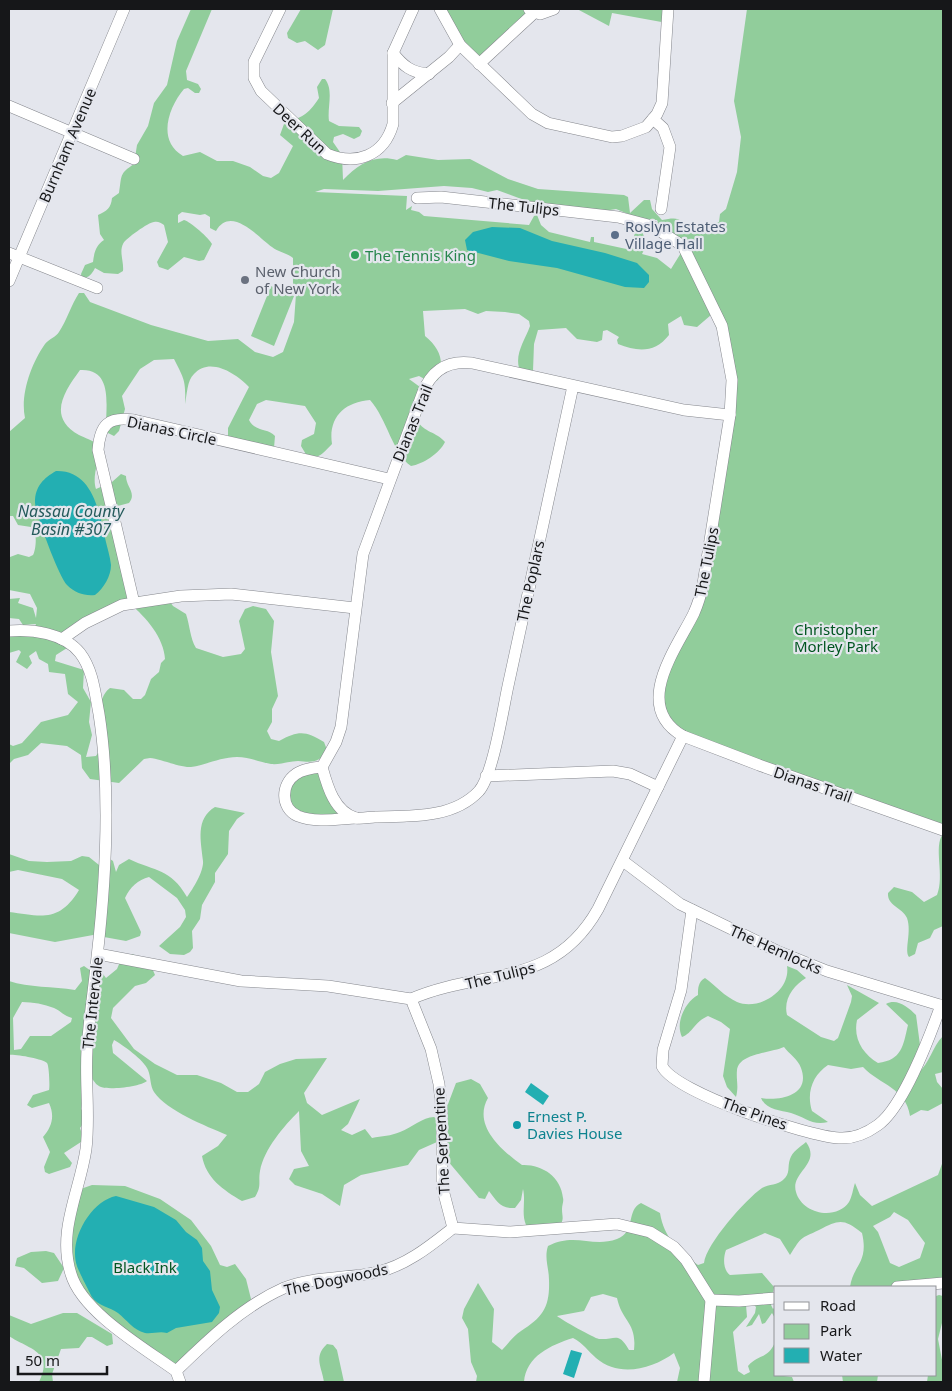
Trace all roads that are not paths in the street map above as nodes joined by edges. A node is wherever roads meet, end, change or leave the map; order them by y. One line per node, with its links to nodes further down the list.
1 (124, 9): 15 (street, Burnham Avenue)
2 (280, 9): 12 (street, Deer Run)
3 (413, 9): 9 (street, Deer Run)
4 (440, 9): 8 (street)
5 (554, 9): 7 (street)
6 (668, 9): 14 (street)
7 (532, 11): 10 (street)
8 (460, 45): 10 (street); 11 (street)
9 (393, 53): 11 (street); 12 (street, Deer Run)
10 (479, 64): 14 (street)
11 (428, 74): 12 (street)
12 (392, 102)
13 (9, 106): 15 (street)
14 (653, 119): 18 (street)
15 (72, 133): 16 (street); 19 (street, Burnham Avenue)
16 (134, 159)
17 (416, 198): 23 (street, The Tulips)
18 (661, 209)
19 (14, 255): 20 (street, Burnham Avenue); 21 (street)
20 (9, 281)
21 (97, 288)
22 (573, 386): 23 (street, Dianas Trail); 24 (street, Dianas Trail); 31 (street, The Poplars)
23 (730, 415): 29 (street, The Tulips)
24 (390, 479): 25 (street, Dianas Circle); 26 (street, Dianas Trail)
25 (134, 603): 26 (street); 28 (street)
26 (355, 608): 30 (street, Dianas Trail)
27 (9, 631): 28 (street, The Intervale)
28 (62, 639): 37 (street, The Intervale)
29 (683, 736): 32 (street, The Tulips); 34 (street, Dianas Trail)
30 (322, 767): 33 (street); 33 (street)
31 (486, 776): 32 (street); 33 (street)
32 (658, 787): 35 (street, The Tulips)
33 (356, 818)
34 (943, 830)
35 (623, 861): 36 (street, The Hemlocks); 38 (street, The Tulips)
36 (692, 910): 39 (street, The Hemlocks); 39 (street, The Pines)
37 (98, 954): 38 (street); 45 (street, The Intervale)
38 (411, 999): 40 (street, The Serpentine)
39 (942, 1006)
40 (453, 1228): 44 (street); 45 (street, The Dogwoods)
41 (943, 1283): 42 (street)
42 (908, 1286)
43 (774, 1298): 44 (street)
44 (711, 1300): 46 (street)
45 (178, 1377)
46 (704, 1382)

